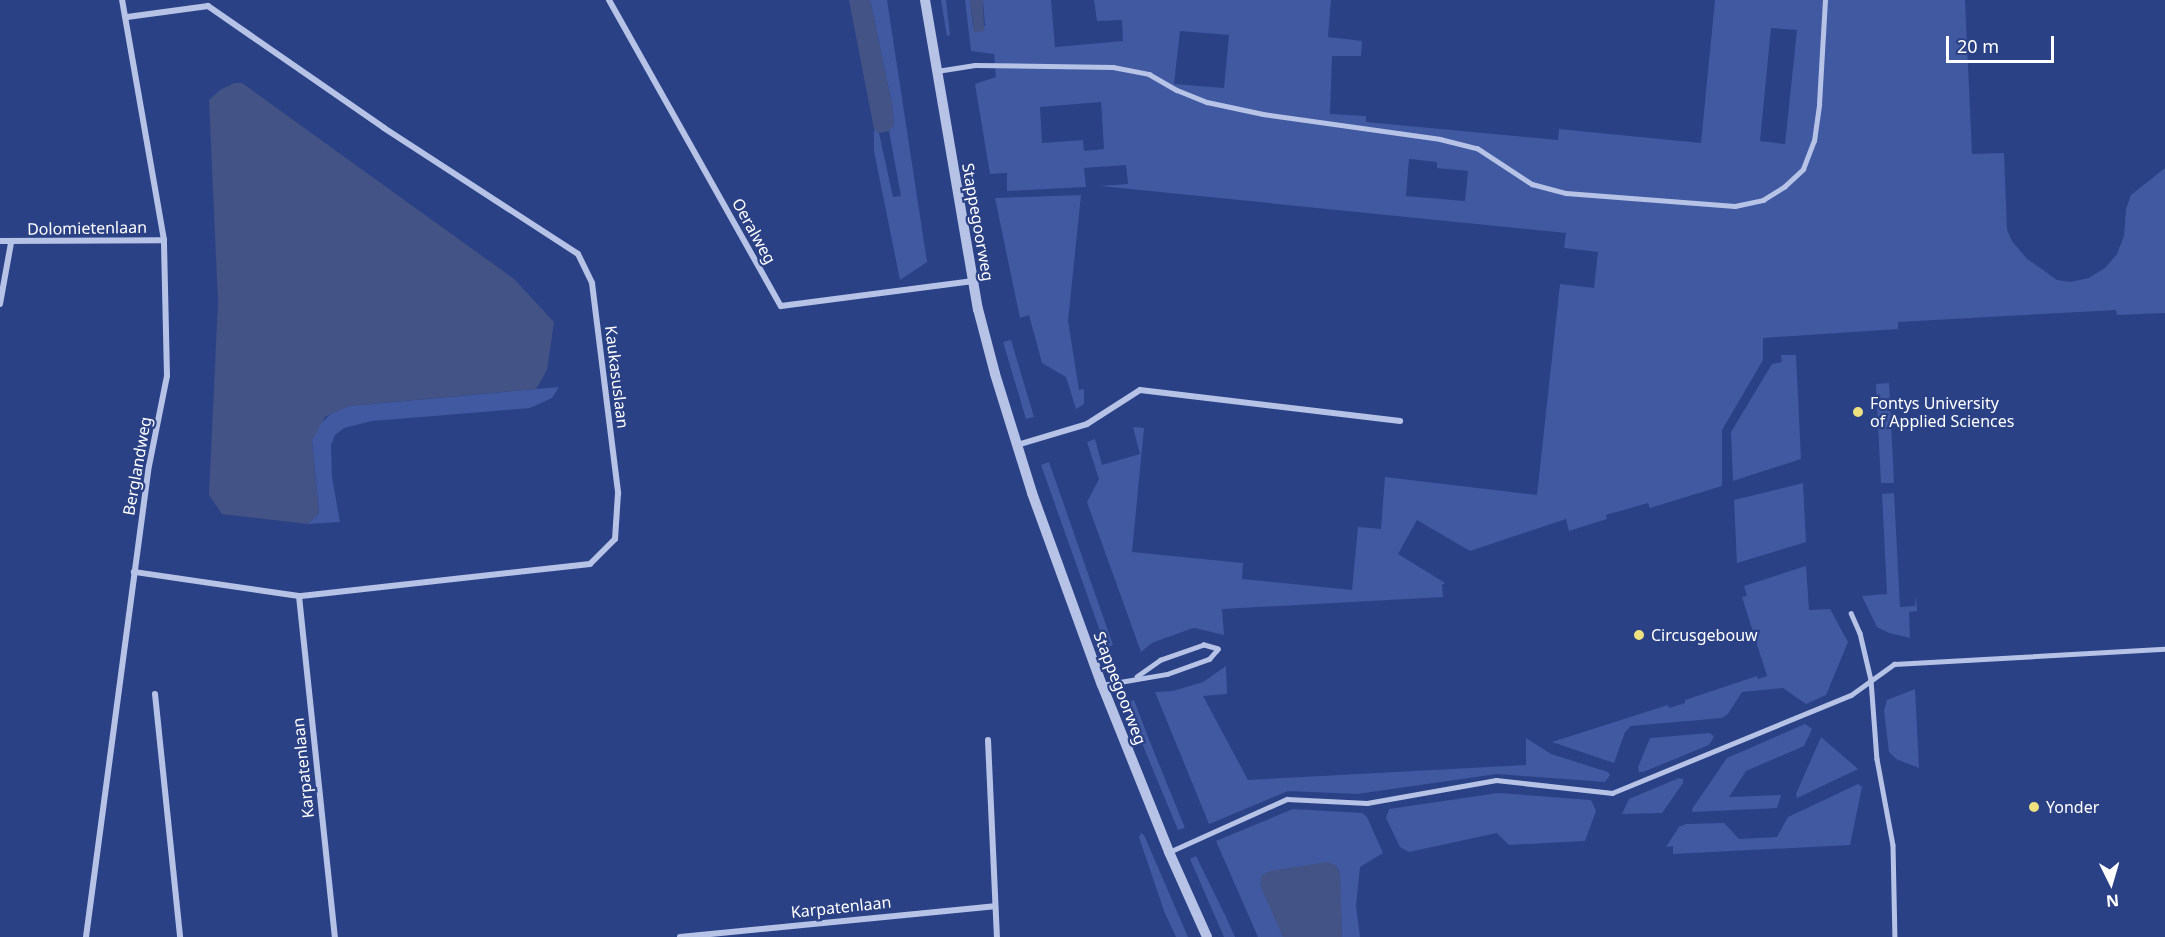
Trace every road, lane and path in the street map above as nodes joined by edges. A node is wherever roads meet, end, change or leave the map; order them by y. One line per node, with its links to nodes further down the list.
1 (122, 0): 5 (street, Berglandweg)
2 (609, 0): 10 (street, Oeralweg)
3 (925, 0): 6 (street, Stappegoorweg)
4 (1825, 0): 6 (lane)
5 (127, 17): 7 (street, Berglandweg); 15 (street, Kaukasuslaan)
6 (937, 70): 10 (street, Stappegoorweg)
7 (164, 240): 9 (street, Dolomietenlaan); 14 (street, Berglandweg)
8 (0, 241): 9 (street, Dolomietenlaan)
9 (11, 243): 11 (street, Dolomietenlaan)
10 (973, 281): 13 (street, Stappegoorweg)
11 (0, 304)
12 (1400, 421): 13 (street)
13 (1017, 445): 20 (street, Stappegoorweg)
14 (134, 572): 15 (street, Kaukasuslaan); 26 (street, Berglandweg)
15 (299, 596): 28 (street, Karpatenlaan)
16 (1851, 613): 19 (lane)
17 (2165, 649): 19 (lane)
18 (1137, 677): 18 (lane); 20 (lane)
19 (1871, 680): 23 (lane); 32 (lane)
20 (1102, 685): 23 (street, Stappegoorweg)
21 (155, 694): 27 (street)
22 (988, 740): 24 (street)
23 (1169, 852): 31 (street, Stappegoorweg)
24 (994, 906): 25 (street, Karpatenlaan); 30 (street)
25 (690, 936): 29 (street, Karpatenlaan)
26 (86, 937)
27 (180, 937)
28 (335, 937)
29 (680, 937)
30 (997, 937)
31 (1207, 937)
32 (1896, 937)

